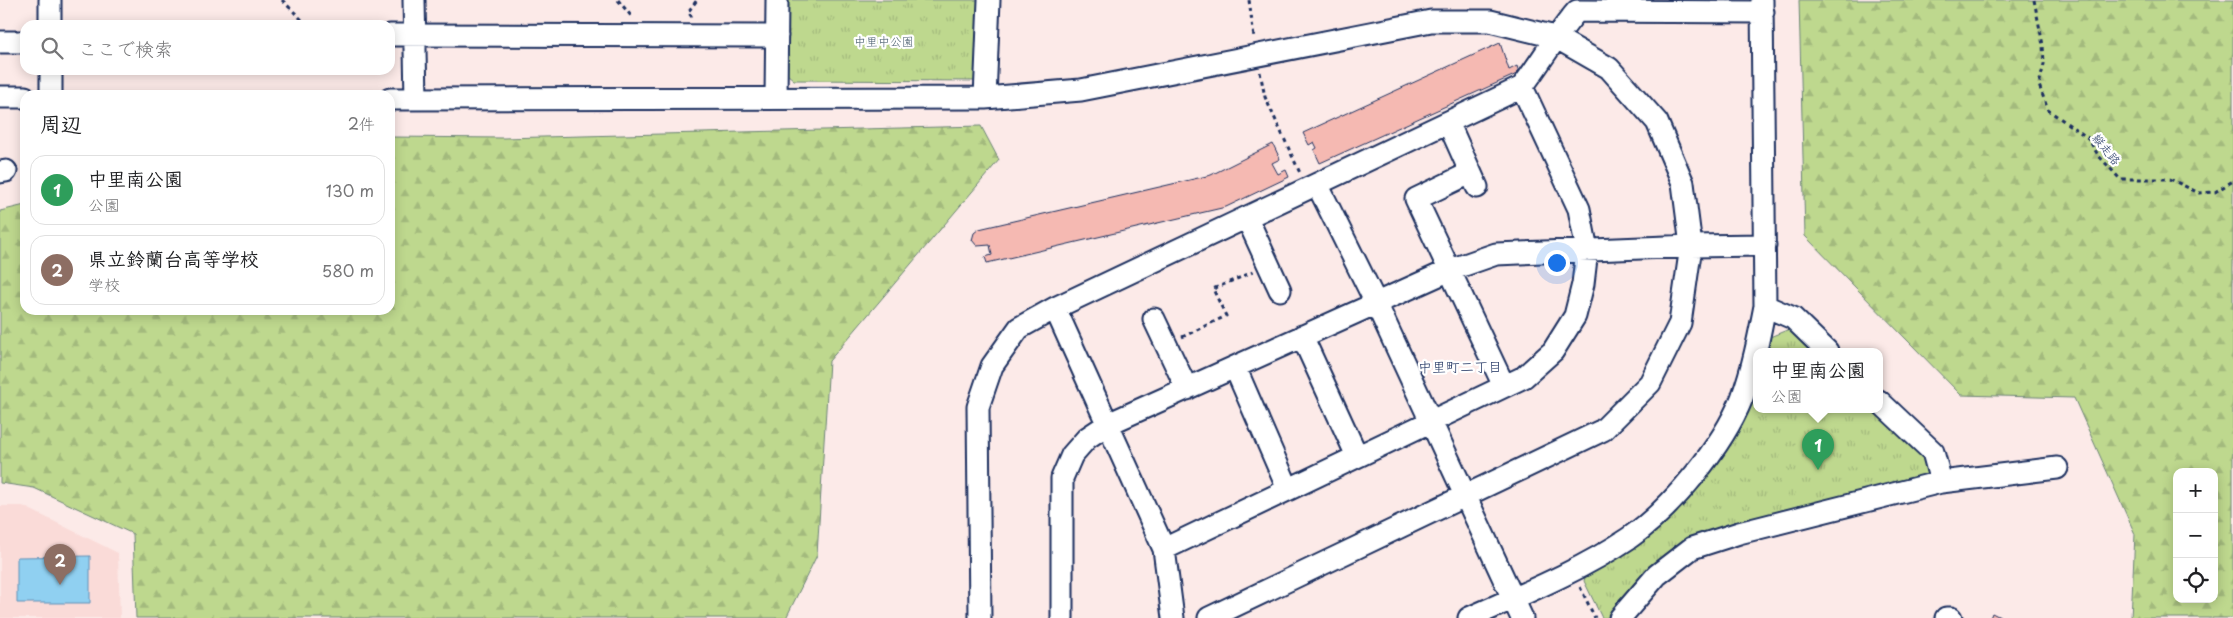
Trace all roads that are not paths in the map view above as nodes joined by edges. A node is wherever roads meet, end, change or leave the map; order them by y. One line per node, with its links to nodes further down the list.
1 (50, 0): 6 (street)
2 (414, 0): 8 (street)
3 (777, 0): 9 (street)
4 (989, 0): 19 (street)
5 (1762, 6): 10 (street); 25 (street)
6 (50, 20)
7 (395, 35): 8 (street)
8 (414, 35): 9 (street); 21 (street)
9 (776, 36): 18 (street)
10 (1555, 37): 14 (street); 19 (street); 26 (street)
11 (0, 42): 12 (street)
12 (20, 42)
13 (51, 75): 15 (street)
14 (1522, 87): 22 (street); 27 (street)
15 (51, 90)
16 (0, 97): 17 (street)
17 (20, 97)
18 (776, 98): 19 (street); 21 (street)
19 (985, 98)
20 (395, 99): 21 (street)
21 (416, 99)
22 (1448, 122): 23 (street); 28 (street)
23 (1317, 184): 24 (street); 30 (street)
24 (1246, 218): 29 (street); 32 (street)
25 (1765, 245): 26 (street); 31 (street)
26 (1691, 246): 27 (street); 48 (street)
27 (1587, 250): 28 (street); 39 (street)
28 (1450, 270): 30 (street); 39 (street)
29 (1280, 290)
30 (1376, 303): 34 (street); 42 (street)
31 (1765, 306): 35 (street); 36 (street)
32 (1055, 308): 43 (street); 51 (street)
33 (1154, 319): 40 (street)
34 (1302, 336): 38 (street); 44 (street)
35 (1757, 348)
36 (1825, 348)
37 (1753, 364): 50 (street)
38 (1235, 367): 40 (street); 47 (street)
39 (1504, 386): 42 (street)
40 (1187, 389): 43 (street)
41 (1883, 405): 46 (street)
42 (1431, 421): 44 (street); 48 (street)
43 (1108, 424): 49 (street); 52 (street)
44 (1357, 456): 47 (street)
45 (2057, 468): 46 (street)
46 (1941, 482): 57 (street)
47 (1288, 489): 49 (street)
48 (1467, 496): 50 (street); 54 (street)
49 (1164, 548): 53 (street)
50 (1513, 598): 55 (street); 56 (street)
51 (980, 618)
52 (1062, 618)
53 (1173, 618)
54 (1209, 618)
55 (1469, 618)
56 (1522, 618)
57 (1620, 618)
58 (1946, 618): 59 (street)
59 (1951, 618)

